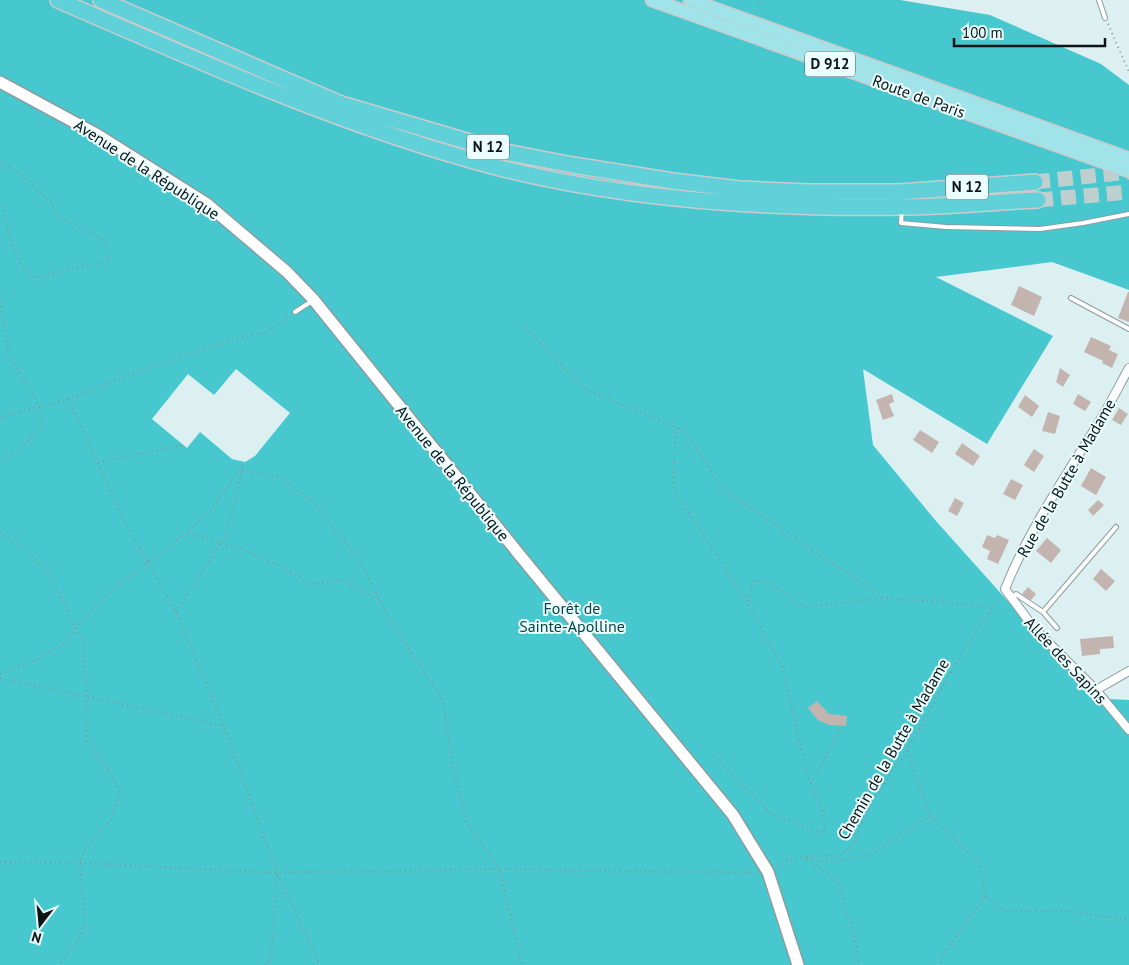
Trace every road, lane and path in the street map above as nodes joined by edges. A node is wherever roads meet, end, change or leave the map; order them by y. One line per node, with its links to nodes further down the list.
1 (58, 0): 15 (highway, N 12)
2 (101, 0): 12 (highway, N 12)
3 (652, 0): 11 (main road, Route de Paris / D 912)
4 (690, 0): 9 (main road, Route de Paris / D 912)
5 (1099, 0): 6 (lane)
6 (1105, 18): 7 (path)
7 (1129, 72)
8 (0, 82): 18 (main road, Avenue de la République)
9 (1129, 159)
10 (0, 162): 14 (path)
11 (1129, 171)
12 (1035, 182)
13 (1038, 200): 15 (highway, N 12)
14 (0, 207)
15 (902, 207): 16 (lane)
16 (1129, 214)
17 (1071, 298): 22 (lane)
18 (313, 300): 20 (lane); 63 (main road, Avenue de la République)
19 (0, 301): 25 (path)
20 (295, 312): 24 (path)
21 (526, 328): 27 (path)
22 (1129, 329)
23 (1129, 368): 37 (street, Rue de la Butte à Madame)
24 (69, 399): 25 (path); 30 (path)
25 (39, 406): 26 (path); 29 (path)
26 (0, 417)
27 (679, 428): 38 (path); 41 (path)
28 (184, 445): 30 (path)
29 (0, 462)
30 (97, 463): 36 (path)
31 (242, 471): 34 (path); 35 (path); 40 (path)
32 (1116, 527): 44 (lane)
33 (0, 532): 45 (path)
34 (186, 532): 35 (path); 36 (path)
35 (220, 542): 40 (path); 43 (path)
36 (148, 563): 43 (path); 45 (path)
37 (1005, 589): 39 (street, Allée des Sapins); 42 (path, Chemin de la Butte à Madame)
38 (884, 598): 41 (path); 42 (path)
39 (1012, 598): 44 (lane); 50 (street, Allée des Sapins)
40 (382, 601): 62 (path)
41 (747, 603): 57 (path)
42 (992, 608): 55 (path, Chemin de la Butte à Madame)
43 (176, 612): 52 (path)
44 (1043, 612): 46 (lane)
45 (74, 628): 48 (path); 51 (path)
46 (1057, 628)
47 (1129, 671): 50 (street)
48 (0, 674)
49 (0, 678): 51 (path)
50 (1096, 690): 54 (street, Allée des Sapins)
51 (87, 697): 52 (path); 61 (path)
52 (224, 726): 64 (path)
53 (842, 729): 57 (path)
54 (1129, 730)
55 (907, 751): 58 (path); 59 (path, Chemin de la Butte à Madame)
56 (712, 755): 57 (path)
57 (811, 784)
58 (930, 816): 59 (path); 65 (path)
59 (805, 858): 63 (path, Chemin de la Butte à Madame); 72 (path)
60 (0, 862): 61 (path)
61 (80, 863): 64 (path); 67 (path)
62 (499, 869): 63 (path); 64 (path); 70 (path)
63 (768, 872): 71 (main road, Avenue de la République)
64 (277, 873): 68 (path); 69 (path)
65 (985, 897): 66 (path); 73 (path)
66 (1129, 920)
67 (58, 965)
68 (264, 965)
69 (320, 965)
70 (522, 965)
71 (798, 965)
72 (859, 965)
73 (940, 965)

